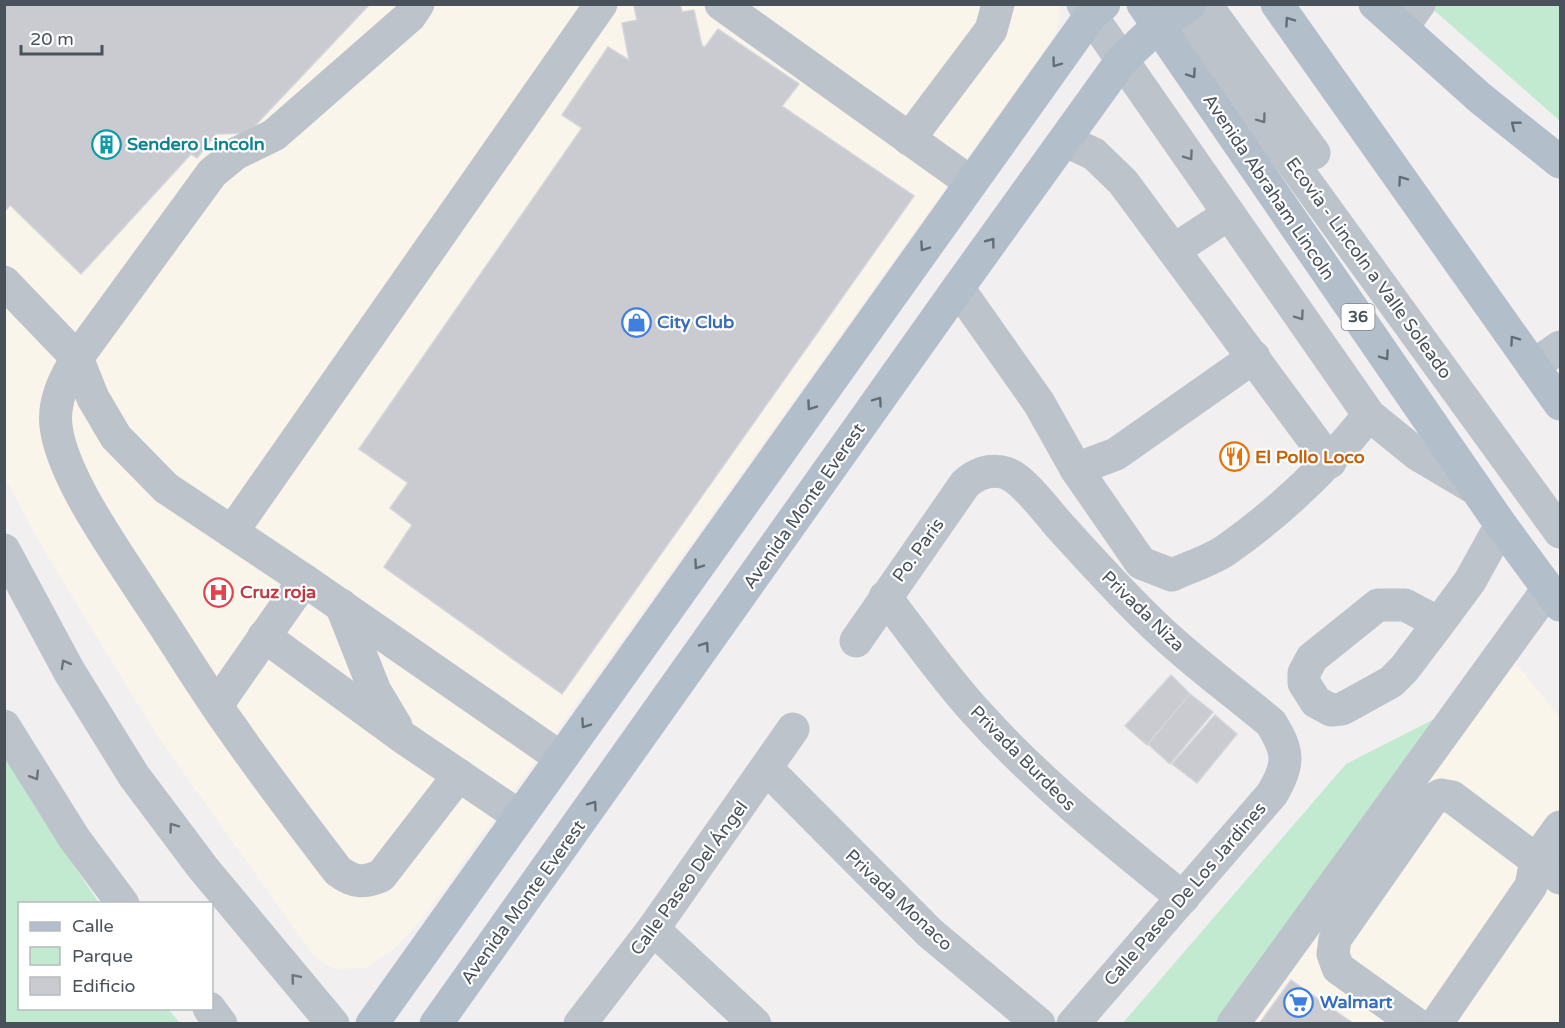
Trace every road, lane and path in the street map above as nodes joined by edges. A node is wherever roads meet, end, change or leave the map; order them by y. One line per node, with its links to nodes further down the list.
1 (418, 4): 21 (street)
2 (601, 4): 33 (street)
3 (721, 4): 11 (street)
4 (998, 4): 11 (street)
5 (1277, 4): 22 (main road, one-way to 5)
6 (1375, 4): 9 (main road)
7 (1093, 8): 10 (street); 14 (main road, one-way to 14)
8 (1176, 9): 10 (main road, Avenida Monte Everest); 30 (main road, Avenida Abraham Lincoln / 36, one-way to 30); 31 (street); 34 (street, Ecovía - Lincoln a Valle Soleado, one-way to 34)
9 (1411, 16): 13 (main road, one-way to 9)
10 (1122, 60): 12 (main road, Avenida Monte Everest); 15 (street, one-way to 15)
11 (909, 139): 14 (street)
12 (1066, 141): 16 (street); 18 (main road, Avenida Monte Everest, one-way to 12)
13 (1560, 162)
14 (969, 182): 25 (main road, one-way to 25)
15 (1229, 214): 16 (street); 24 (street, one-way to 24)
16 (1174, 250): 20 (street)
17 (4, 282): 21 (street)
18 (958, 288): 27 (street); 28 (main road, Avenida Monte Everest, one-way to 18)
19 (1560, 347): 22 (street)
20 (1254, 357): 26 (street); 27 (street)
21 (77, 358): 33 (street); 43 (street)
22 (1533, 366): 23 (main road)
23 (1560, 404)
24 (1369, 415): 26 (street); 30 (street)
25 (787, 440): 28 (main road); 47 (main road, one-way to 47)
26 (1330, 462): 27 (street)
27 (1076, 469)
28 (828, 471): 61 (main road, Avenida Monte Everest, one-way to 28)
29 (991, 471): 37 (street, Po. Paris); 48 (street, Privada Niza)
30 (1476, 489): 32 (main road, Avenida Abraham Lincoln / 36)
31 (1560, 500)
32 (1501, 525): 38 (main road, Avenida Abraham Lincoln / 36); 40 (street)
33 (232, 532): 36 (street)
34 (1560, 532)
35 (4, 550): 59 (street, one-way to 35)
36 (304, 580): 39 (street); 41 (street)
37 (885, 597): 42 (street, Po. Paris); 54 (street, Privada Burdeos)
38 (1554, 597): 66 (street)
39 (341, 605): 46 (street); 47 (street)
40 (1439, 623): 40 (street)
41 (264, 636): 43 (street); 46 (street)
42 (856, 641)
43 (217, 705): 50 (street)
44 (4, 726): 55 (street, one-way to 55)
45 (793, 729): 49 (street, Calle Paseo Del Ángel)
46 (401, 736): 50 (street)
47 (561, 758): 51 (main road)
48 (1287, 758): 54 (street, Calle Paseo De Los Jardines)
49 (767, 769): 56 (street, Calle Paseo Del Ángel); 64 (street, Privada Monaco)
50 (459, 775): 51 (street)
51 (519, 816): 60 (main road)
52 (1560, 827): 53 (street)
53 (1549, 873): 67 (street); 68 (street)
54 (1183, 898): 65 (street, Calle Paseo De Los Jardines)
55 (122, 902)
56 (653, 929): 62 (street, Calle Paseo Del Ángel); 63 (street)
57 (211, 1010): 58 (street)
58 (221, 1023)
59 (333, 1023)
60 (372, 1023)
61 (436, 1023)
62 (580, 1023)
63 (755, 1023)
64 (1039, 1023)
65 (1073, 1023)
66 (1233, 1023)
67 (1416, 1023)
68 (1436, 1023)

